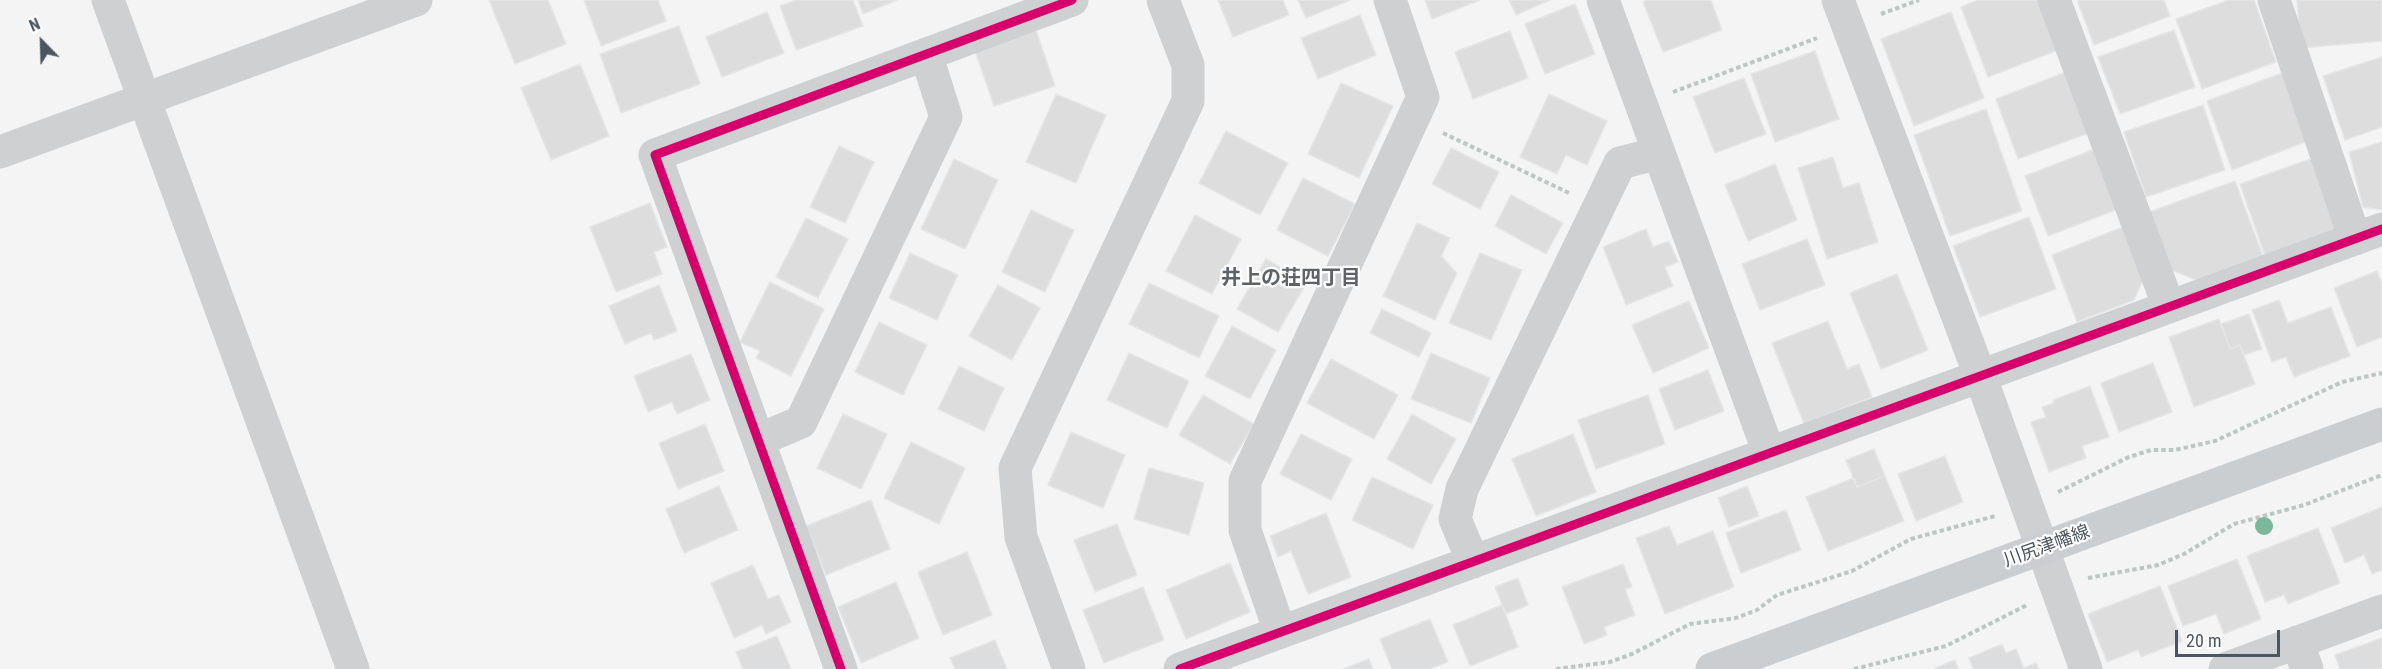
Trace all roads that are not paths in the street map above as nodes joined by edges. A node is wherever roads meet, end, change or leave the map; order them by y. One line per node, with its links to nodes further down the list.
1 (108, 0): 11 (street)
2 (416, 0): 11 (street)
3 (1072, 0): 10 (street)
4 (1163, 0): 27 (street)
5 (1390, 0): 23 (street)
6 (1603, 0): 13 (street)
7 (2054, 0): 15 (street)
8 (2274, 0): 14 (street)
9 (1843, 13): 16 (street)
10 (927, 54): 18 (street); 18 (street)
11 (145, 99): 12 (street); 25 (street)
12 (0, 153)
13 (1659, 153): 19 (street); 21 (street)
14 (2369, 234): 15 (street)
15 (2169, 307): 16 (street)
16 (1981, 378): 19 (street); 20 (street)
17 (2382, 424): 20 (main road, 川尻津幡線)
18 (759, 440): 26 (street)
19 (1769, 453): 21 (street)
20 (2042, 549): 29 (main road, 川尻津幡線); 30 (street)
21 (1473, 562): 23 (street)
22 (2382, 611): 24 (street)
23 (1280, 632): 28 (street)
24 (2302, 656): 31 (street)
25 (353, 669)
26 (841, 669)
27 (1069, 669)
28 (1180, 669)
29 (1712, 669)
30 (2086, 669)
31 (2225, 669)

